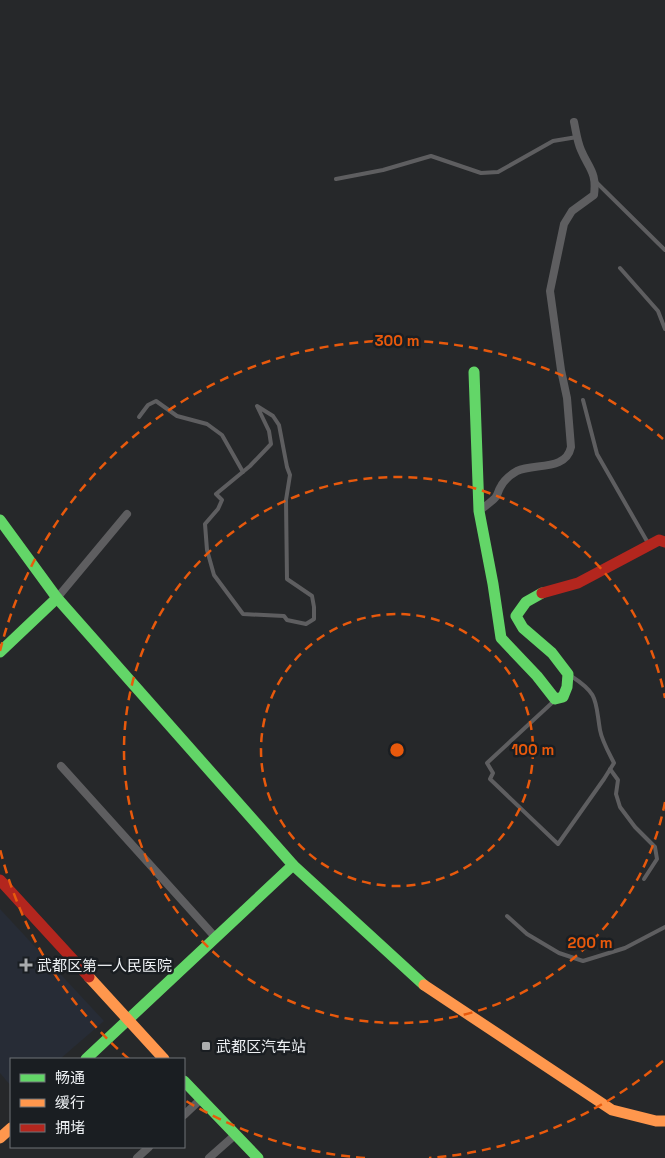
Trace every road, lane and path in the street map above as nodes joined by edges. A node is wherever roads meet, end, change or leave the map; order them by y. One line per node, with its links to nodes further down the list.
1 (574, 122): 2 (street)
2 (577, 138): 3 (lane); 4 (street)
3 (336, 179)
4 (596, 182): 5 (lane); 12 (street)
5 (665, 250)
6 (620, 268): 7 (lane)
7 (665, 329)
8 (474, 372): 12 (street)
9 (583, 400): 16 (lane)
10 (139, 417): 11 (lane)
11 (243, 472): 11 (lane)
12 (479, 511): 20 (street)
13 (127, 514): 17 (street)
14 (0, 520): 17 (street)
15 (665, 542): 16 (street)
16 (649, 545): 19 (street)
17 (57, 598): 18 (street); 23 (street)
18 (0, 652)
19 (568, 674): 20 (street); 22 (lane)
20 (555, 699): 22 (lane)
21 (61, 766): 28 (street)
22 (610, 769): 25 (lane)
23 (293, 865): 28 (street); 35 (street)
24 (0, 880): 29 (street)
25 (644, 880)
26 (507, 916): 27 (lane)
27 (665, 927)
28 (216, 938): 29 (street)
29 (127, 1021): 30 (street); 31 (street)
30 (87, 1058)
31 (163, 1058)
32 (185, 1081): 33 (street)
33 (201, 1099): 34 (street); 37 (street)
34 (185, 1113)
35 (665, 1121)
36 (10, 1129): 38 (street)
37 (235, 1135): 41 (street); 42 (street)
38 (0, 1138)
39 (148, 1148): 40 (street)
40 (137, 1158)
41 (209, 1158)
42 (258, 1158)

